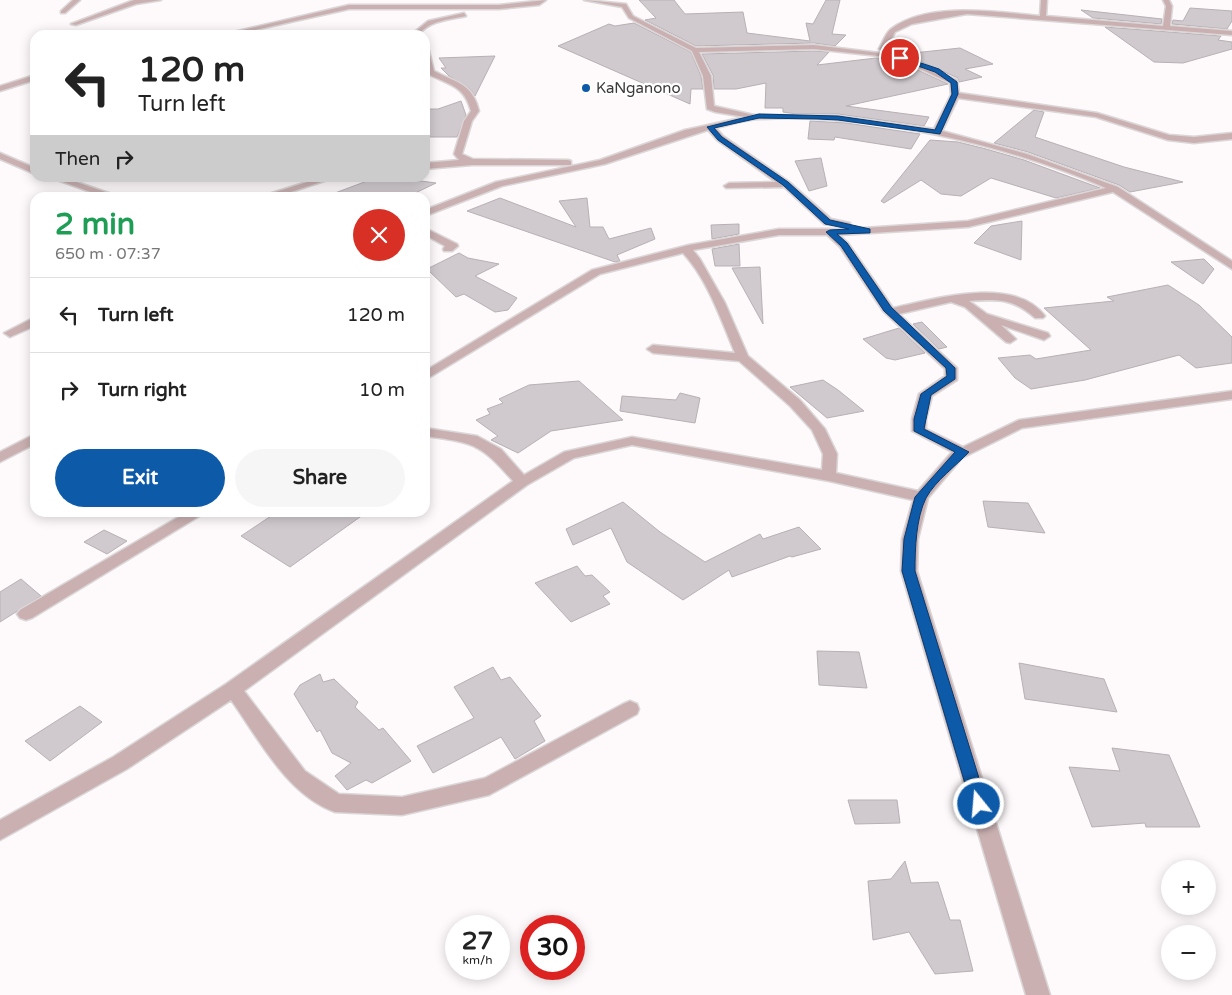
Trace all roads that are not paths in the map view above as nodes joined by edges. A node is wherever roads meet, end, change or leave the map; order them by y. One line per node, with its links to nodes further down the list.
1 (77, 0): 12 (street)
2 (158, 0): 8 (street)
3 (343, 0): 10 (street)
4 (543, 0): 11 (street)
5 (587, 0): 21 (street)
6 (1044, 0): 13 (street)
7 (1166, 0): 15 (street)
8 (139, 1): 14 (street)
9 (452, 4): 10 (street); 11 (street)
10 (349, 7): 16 (street)
11 (499, 7): 17 (street)
12 (63, 12)
13 (1044, 17): 15 (street); 22 (street)
14 (74, 24)
15 (1166, 28): 18 (street)
16 (246, 30)
17 (419, 30)
18 (1214, 32): 19 (street); 20 (street)
19 (1232, 33)
20 (1232, 37)
21 (695, 50): 22 (street); 27 (street)
22 (900, 58): 26 (street)
23 (430, 68): 32 (street)
24 (30, 79): 25 (street)
25 (0, 89)
26 (955, 94): 29 (street); 30 (street)
27 (759, 116): 28 (street); 29 (street)
28 (710, 127): 33 (street); 38 (street)
29 (938, 132): 40 (street)
30 (1232, 136)
31 (0, 156): 35 (street)
32 (472, 162): 33 (street); 34 (street)
33 (602, 162): 43 (street)
34 (430, 166)
35 (30, 169)
36 (69, 182): 41 (street)
37 (315, 182): 42 (street)
38 (786, 184): 39 (street); 44 (street)
39 (729, 186)
40 (1115, 189): 44 (street); 49 (street)
41 (100, 192)
42 (281, 192)
43 (430, 211)
44 (867, 231): 45 (street)
45 (830, 232): 48 (street); 51 (street)
46 (430, 234): 47 (street)
47 (448, 249)
48 (686, 249): 59 (street); 60 (street)
49 (1232, 266)
50 (951, 299): 51 (street); 52 (street); 53 (street)
51 (891, 312): 64 (street)
52 (980, 314): 56 (street); 57 (street)
53 (1039, 316)
54 (30, 324): 55 (street)
55 (10, 333)
56 (1044, 336)
57 (1010, 339)
58 (653, 349): 59 (street)
59 (743, 358): 66 (street)
60 (430, 373)
61 (1232, 395): 64 (street)
62 (430, 433): 67 (street)
63 (30, 441): 65 (street)
64 (963, 452): 68 (street)
65 (0, 458)
66 (828, 476): 67 (street); 68 (street)
67 (522, 482): 71 (street)
68 (921, 497): 74 (street)
69 (191, 517): 70 (street)
70 (26, 614)
71 (233, 689): 72 (street); 73 (street)
72 (630, 708)
73 (0, 831)
74 (1038, 995)

